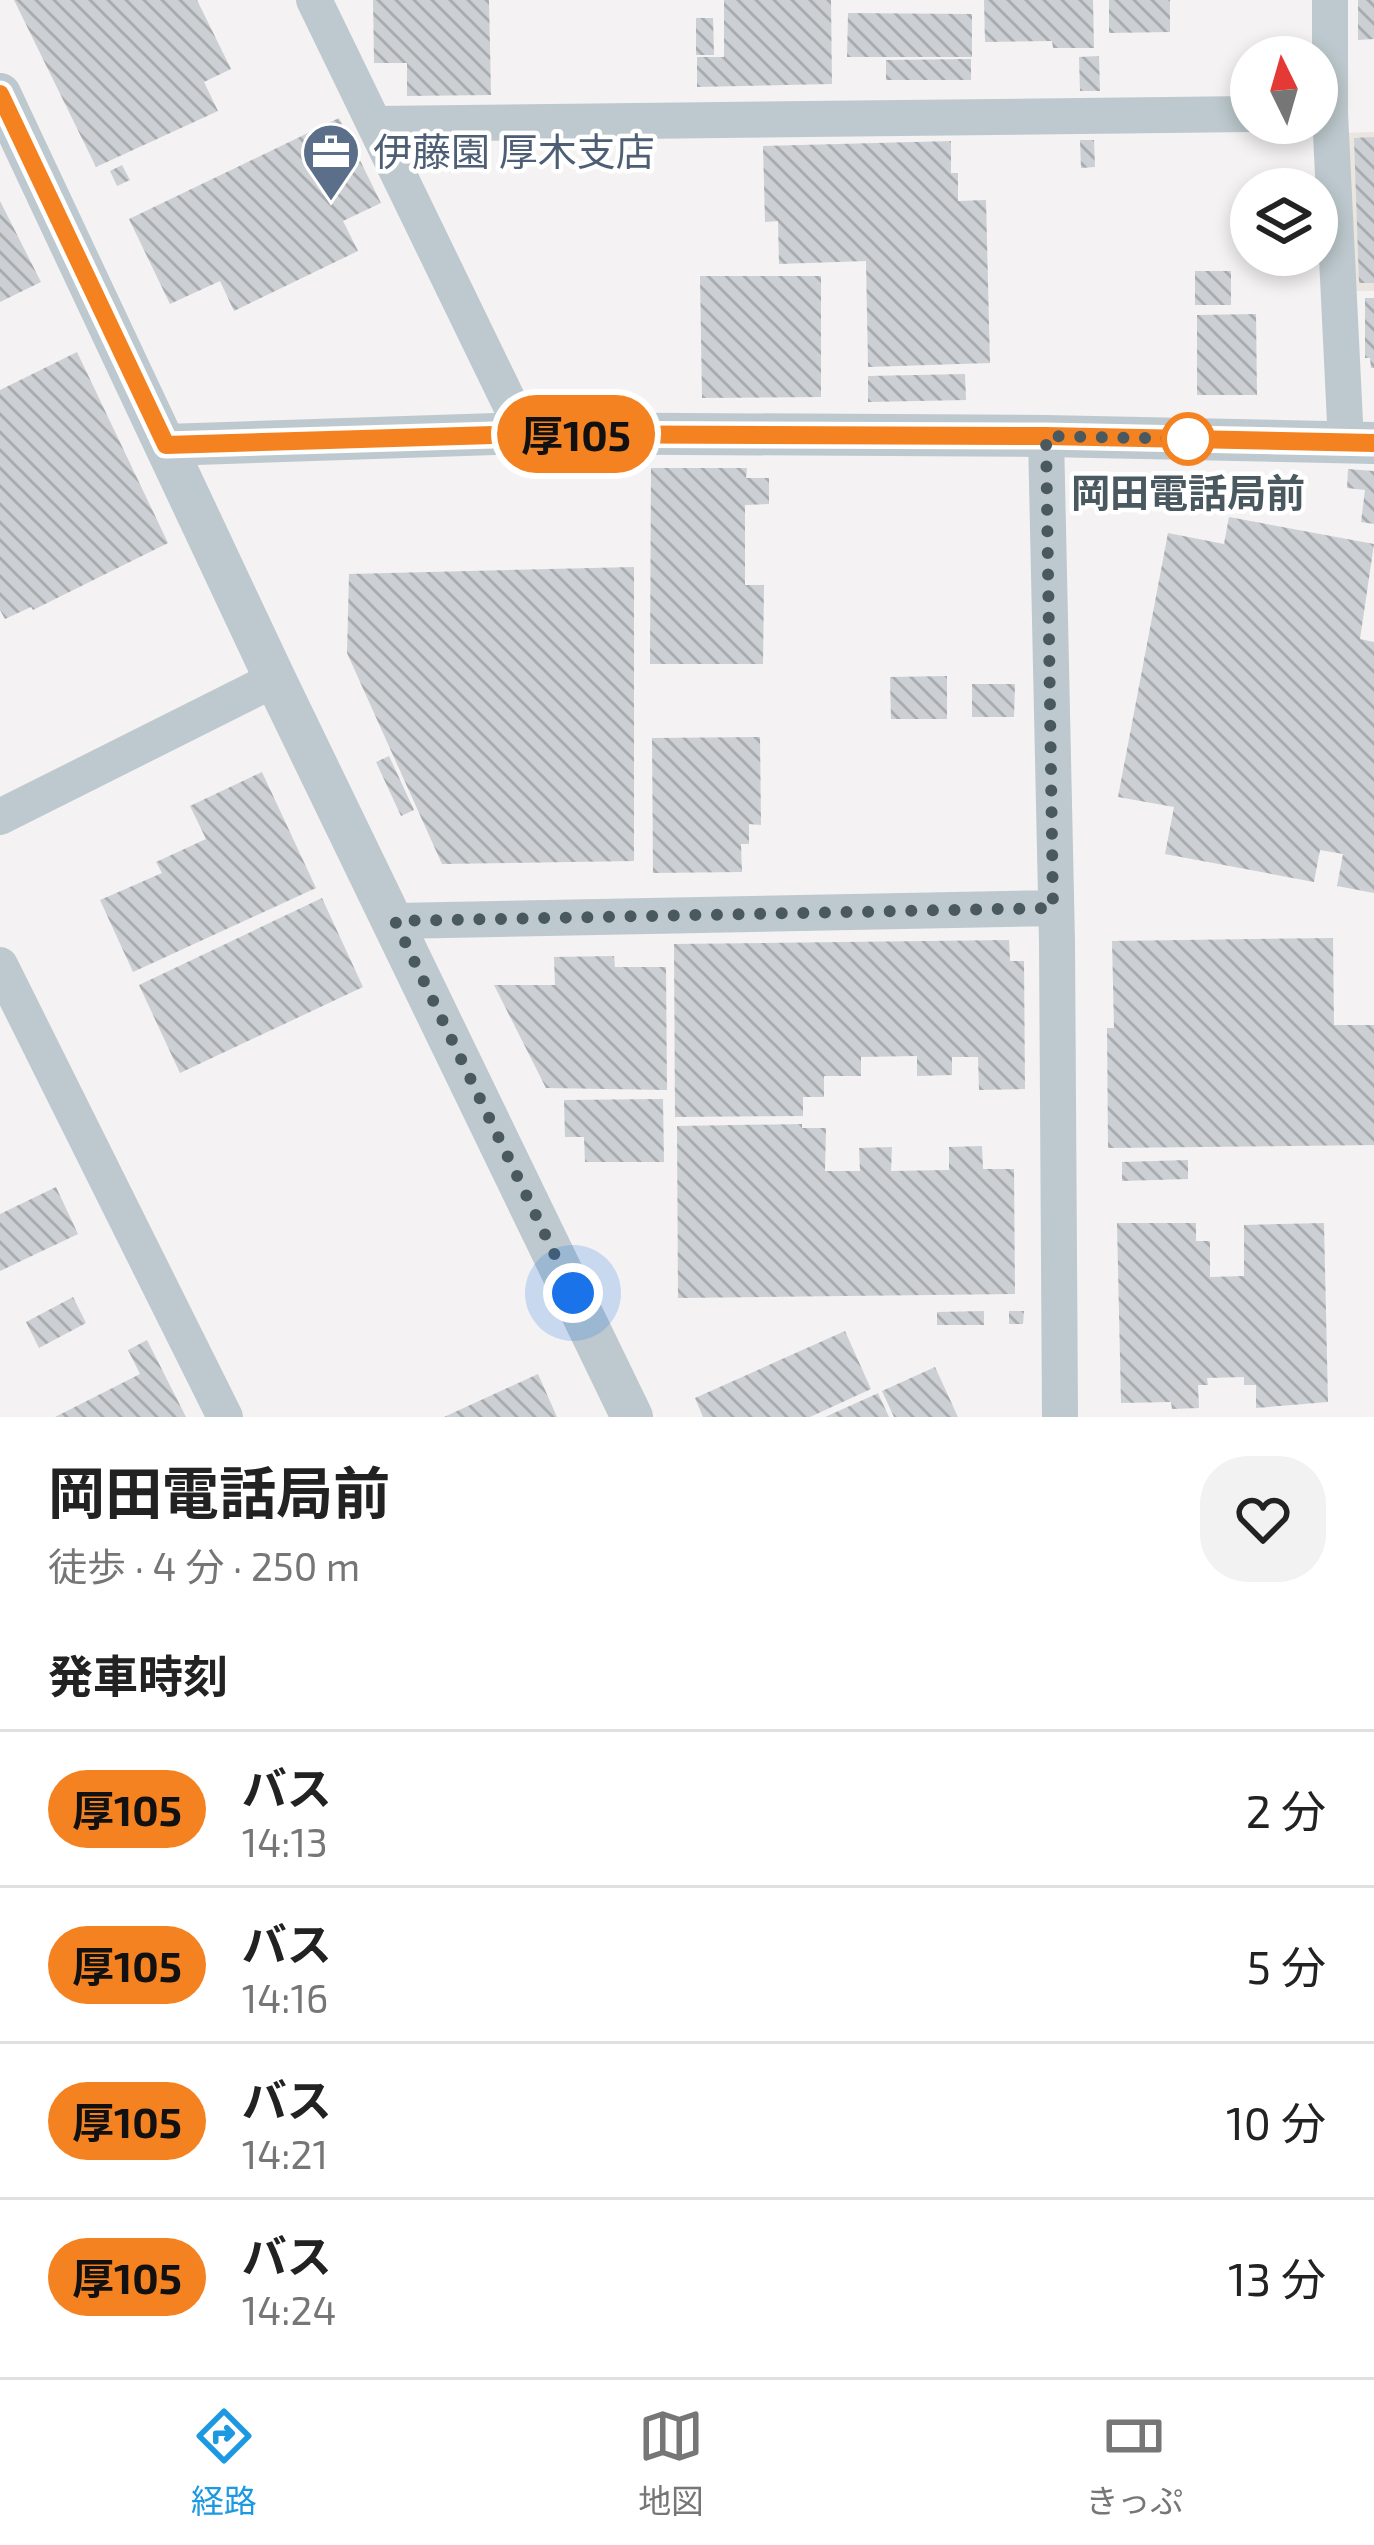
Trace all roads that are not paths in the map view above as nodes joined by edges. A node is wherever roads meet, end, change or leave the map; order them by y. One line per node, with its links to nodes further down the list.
1 (314, 0): 6 (street)
2 (1330, 0): 3 (street)
3 (1328, 36)
4 (0, 94): 11 (street)
5 (1230, 114): 6 (street)
6 (374, 124): 8 (street)
7 (1326, 144): 10 (street)
8 (524, 434): 9 (street); 11 (street)
9 (1046, 436): 10 (street); 14 (street)
10 (1360, 443)
11 (166, 445): 12 (street)
12 (275, 680): 13 (street); 15 (street)
13 (0, 817)
14 (1053, 908): 15 (street); 19 (street)
15 (395, 921): 18 (street)
16 (0, 965): 17 (street)
17 (225, 1417)
18 (632, 1417)
19 (1060, 1417)

